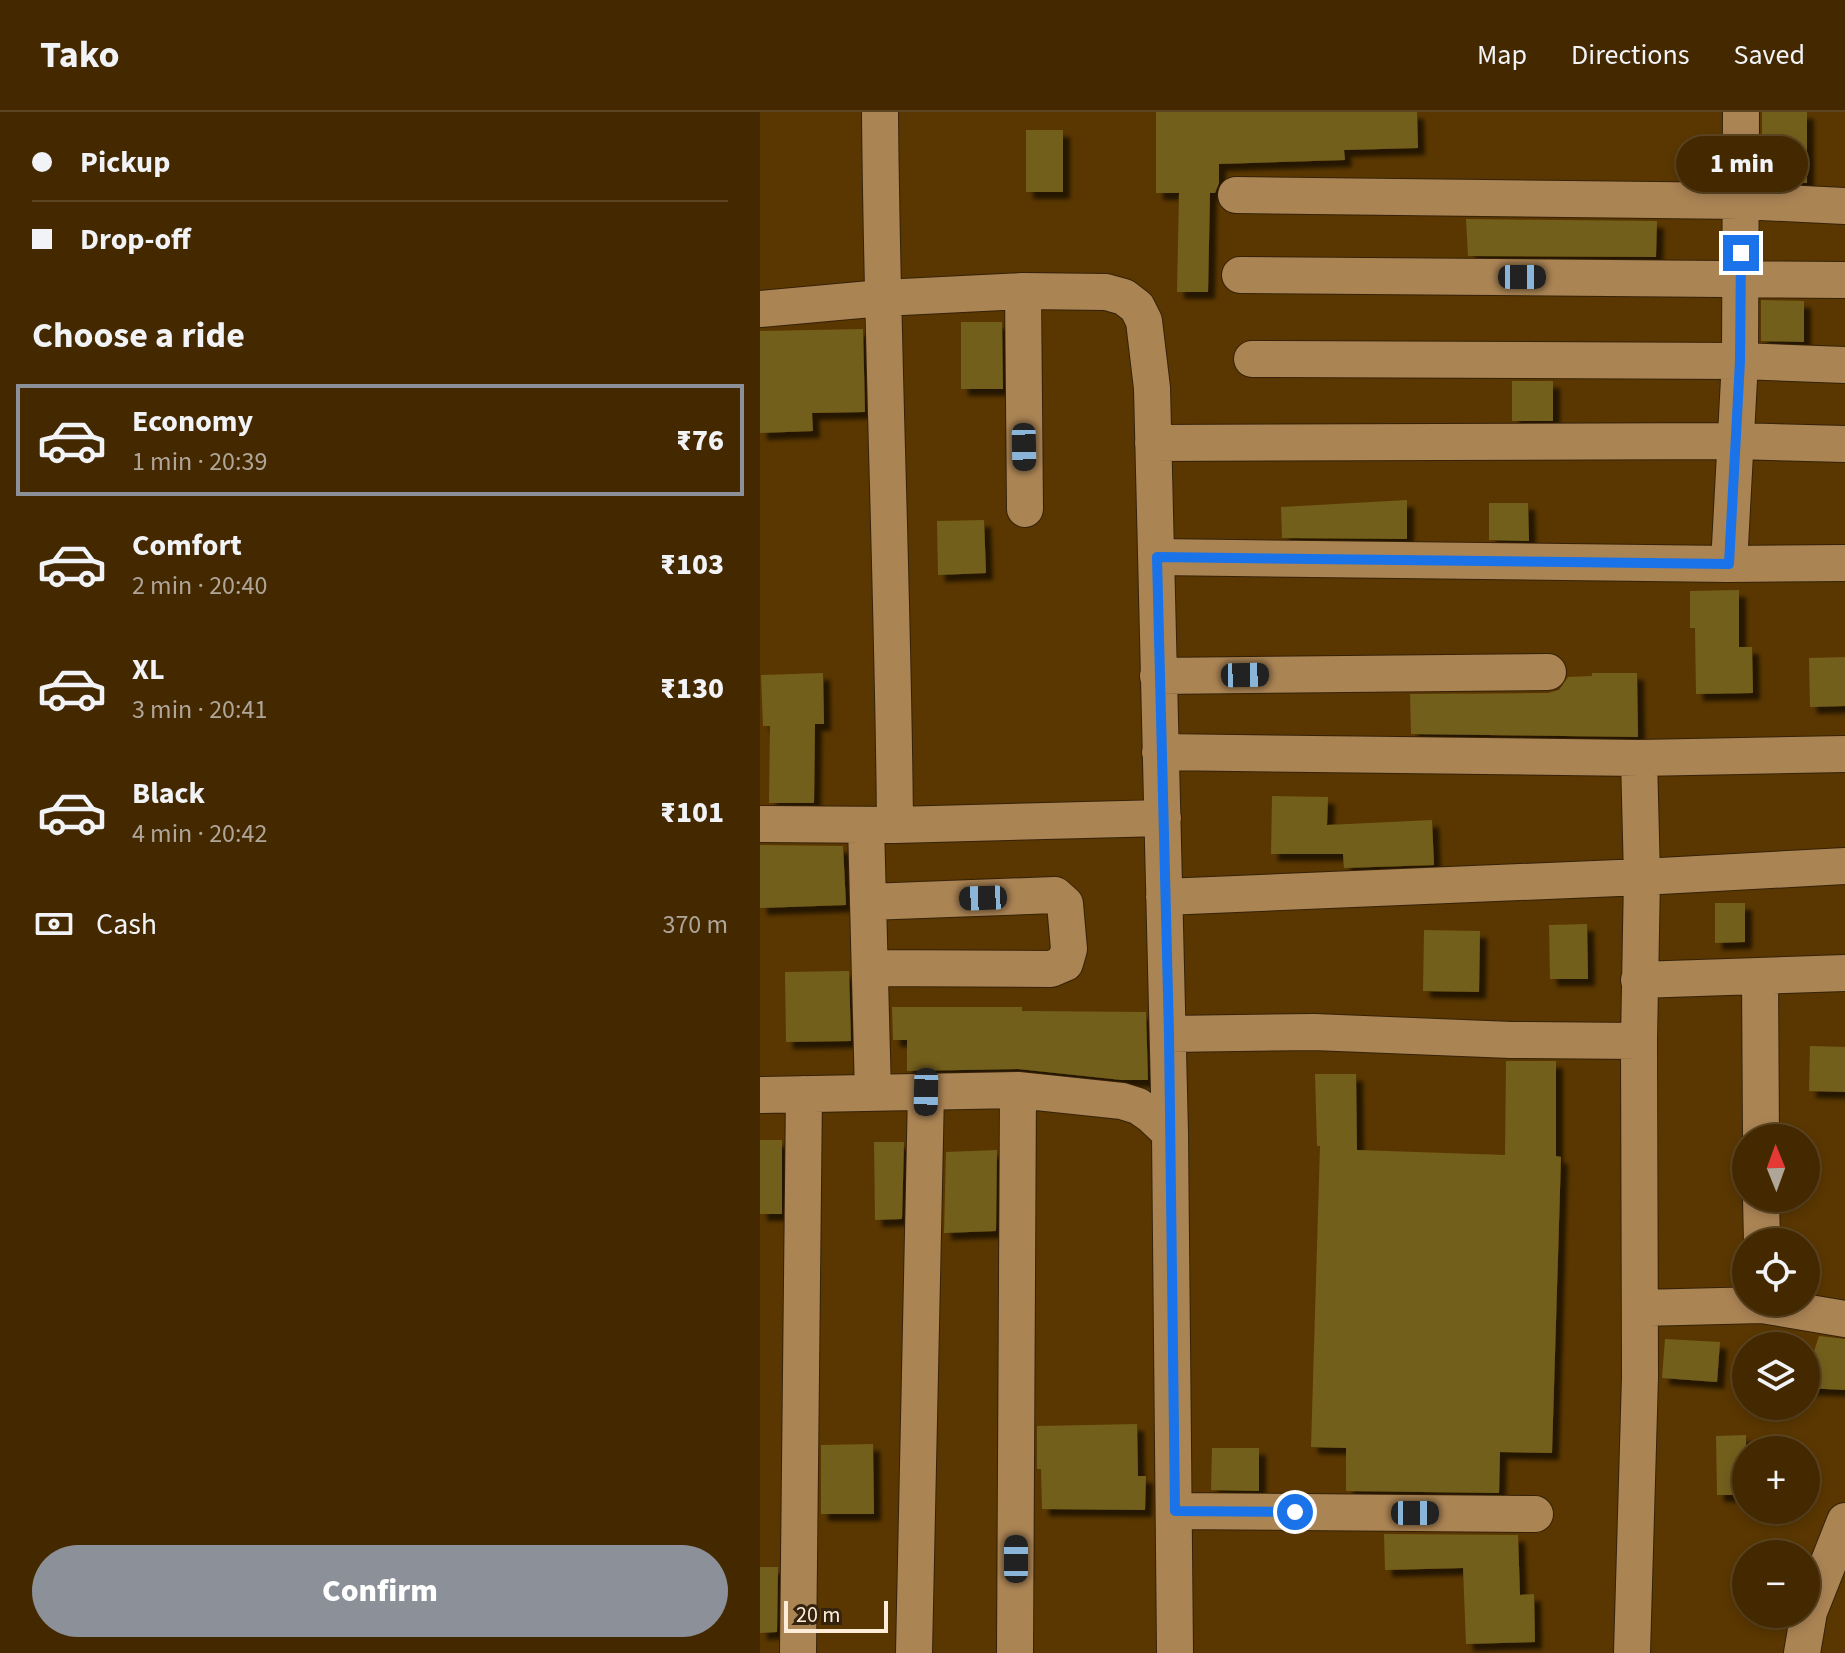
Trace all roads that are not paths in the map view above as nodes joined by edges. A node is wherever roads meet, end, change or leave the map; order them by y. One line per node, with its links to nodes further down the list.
1 (880, 112): 10 (street)
2 (1741, 112): 4 (street)
3 (1236, 195): 4 (street)
4 (1741, 201): 5 (street); 7 (street)
5 (1845, 206)
6 (1240, 275): 7 (street)
7 (1741, 278): 8 (street); 13 (street)
8 (1845, 280)
9 (1023, 291): 10 (street); 16 (street); 18 (street)
10 (882, 298): 11 (street); 29 (street)
11 (760, 309)
12 (1252, 359): 13 (street)
13 (1740, 361): 14 (street); 15 (street)
14 (1845, 365)
15 (1736, 441): 16 (street); 17 (street); 21 (street)
16 (1153, 443): 19 (street)
17 (1845, 444)
18 (1025, 509)
19 (1157, 557): 21 (street); 23 (street)
20 (1845, 563): 21 (street)
21 (1729, 564)
22 (1548, 672): 23 (street)
23 (1158, 676): 24 (street)
24 (1160, 752): 26 (street); 27 (street)
25 (1845, 754): 26 (street)
26 (1639, 758): 31 (street)
27 (1163, 818): 29 (street); 32 (street)
28 (760, 824): 29 (street)
29 (881, 825): 33 (street)
30 (1845, 866): 31 (street)
31 (1642, 877): 32 (street); 37 (street)
32 (1164, 897): 38 (street)
33 (868, 902): 34 (street); 34 (street)
34 (870, 968): 42 (street)
35 (1845, 973): 36 (street)
36 (1760, 976): 37 (street); 45 (street)
37 (1639, 980): 39 (street)
38 (1169, 1034): 39 (street); 46 (street)
39 (1639, 1041): 48 (street)
40 (1018, 1090): 41 (street); 46 (street); 56 (street)
41 (926, 1092): 42 (street); 55 (street)
42 (873, 1093): 43 (street)
43 (804, 1094): 44 (street); 54 (street)
44 (760, 1095)
45 (1761, 1124)
46 (1170, 1133): 51 (street)
47 (1732, 1305): 48 (street)
48 (1640, 1308): 58 (street)
49 (1820, 1314): 50 (street)
50 (1845, 1319)
51 (1175, 1511): 52 (street); 57 (street)
52 (1535, 1514)
53 (1845, 1521): 59 (street)
54 (798, 1653)
55 (914, 1653)
56 (1015, 1653)
57 (1175, 1653)
58 (1632, 1653)
59 (1802, 1653)

